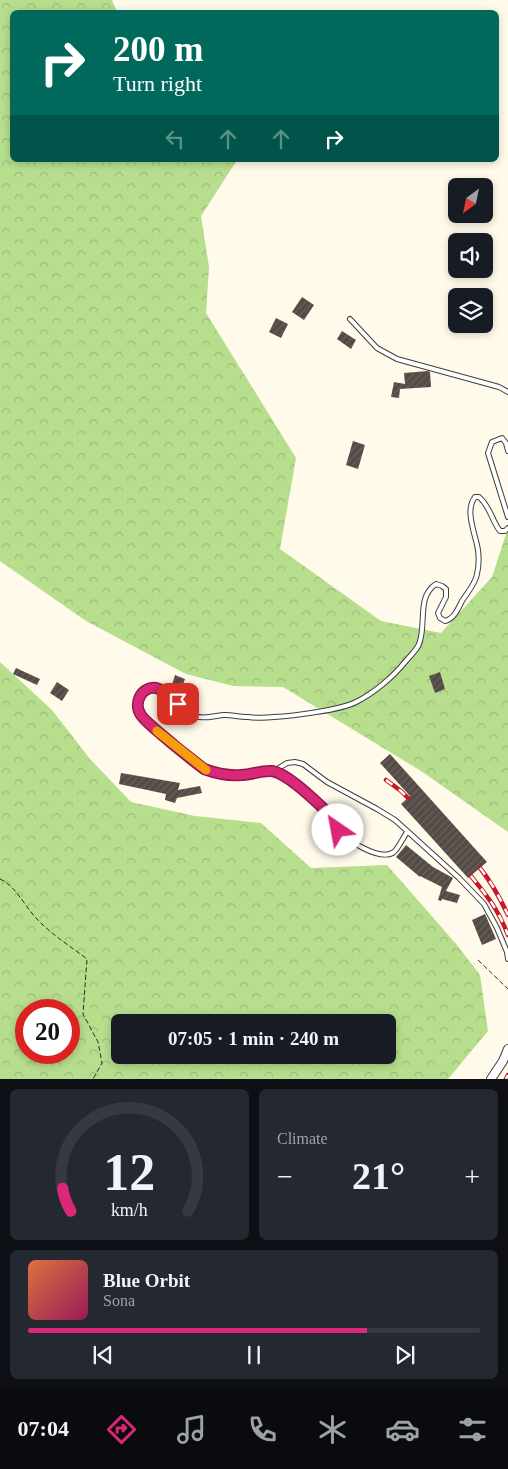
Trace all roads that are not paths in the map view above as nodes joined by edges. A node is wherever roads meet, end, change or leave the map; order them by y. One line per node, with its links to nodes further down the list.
1 (350, 319): 2 (lane)
2 (508, 392)
3 (508, 452): 4 (lane)
4 (508, 517)
5 (508, 528): 6 (lane)
6 (274, 772): 7 (lane); 7 (lane)
7 (407, 832): 8 (lane)
8 (508, 959)
9 (508, 1049): 10 (street)
10 (491, 1079)

